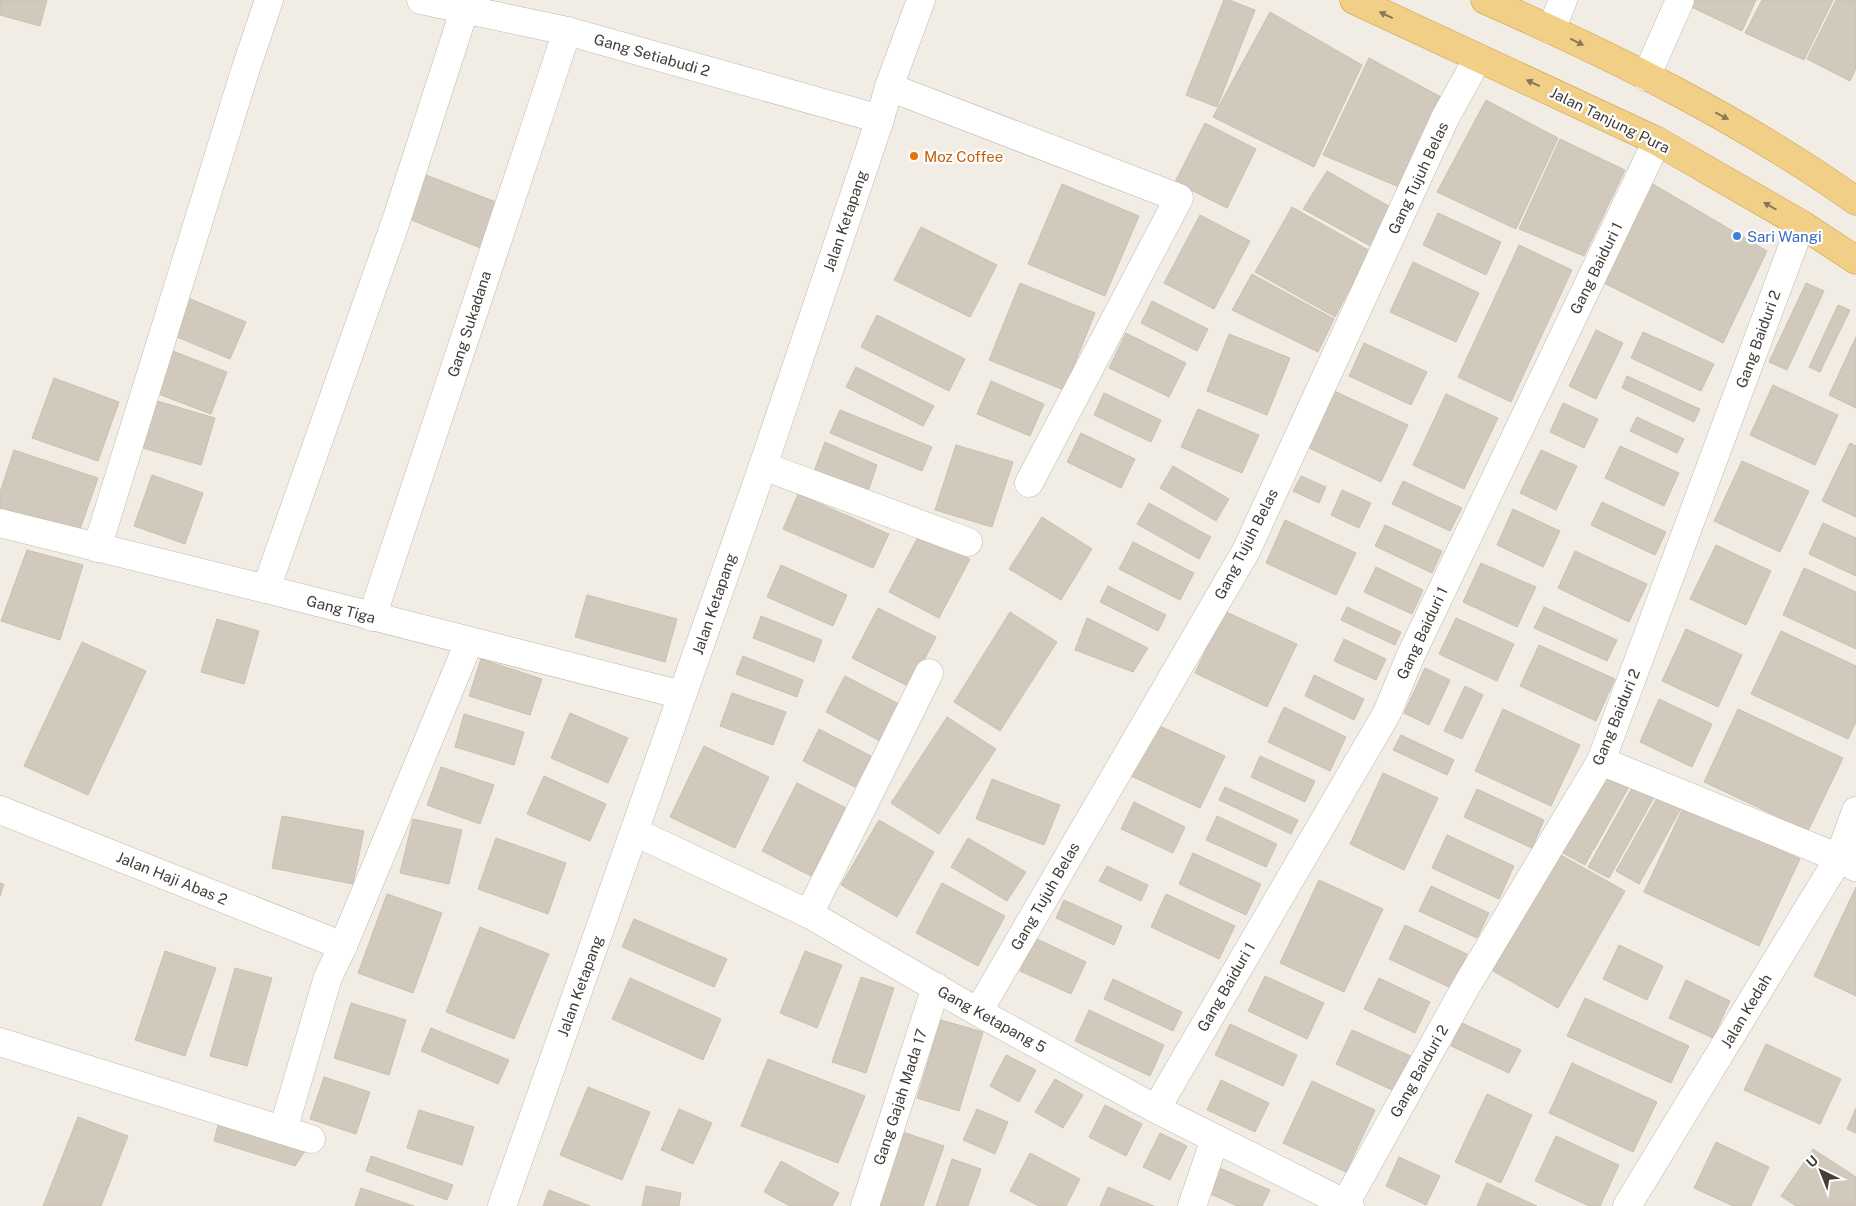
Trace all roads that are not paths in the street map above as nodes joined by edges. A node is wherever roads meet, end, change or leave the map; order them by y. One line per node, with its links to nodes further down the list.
1 (268, 0): 23 (street)
2 (421, 0): 8 (street, Gang Setiabudi 2)
3 (921, 0): 13 (street, Jalan Ketapang)
4 (1354, 0): 11 (highway, Jalan Tanjung Pura, one-way to 4)
5 (1485, 0): 9 (highway)
6 (1563, 0): 9 (street)
7 (1680, 0): 12 (street)
8 (465, 8): 10 (street, Gang Setiabudi 2); 24 (street)
9 (1551, 30): 12 (highway, one-way to 12)
10 (566, 31): 14 (street, Gang Setiabudi 2); 25 (street, Gang Sukadana)
11 (1478, 58): 15 (highway, Jalan Tanjung Pura, one-way to 11); 37 (street, Gang Tujuh Belas)
12 (1646, 77): 16 (highway, one-way to 16)
13 (889, 88): 14 (street, Jalan Ketapang); 20 (street)
14 (880, 119): 19 (street, Jalan Ketapang)
15 (1657, 141): 17 (highway, Jalan Tanjung Pura, one-way to 15); 39 (street, Gang Baiduri 1)
16 (1856, 201)
17 (1801, 224): 18 (highway, Jalan Tanjung Pura); 29 (street, Gang Baiduri 2)
18 (1856, 260)
19 (763, 466): 22 (street); 28 (street, Jalan Ketapang)
20 (1029, 483)
21 (0, 523): 23 (street, Gang Tiga)
22 (968, 542)
23 (97, 548): 24 (street, Gang Tiga)
24 (266, 588): 25 (street, Gang Tiga)
25 (372, 617): 26 (street, Gang Tiga)
26 (469, 642): 28 (street, Gang Tiga); 35 (street)
27 (929, 673): 34 (street)
28 (682, 695): 32 (street, Jalan Ketapang)
29 (1600, 762): 33 (street); 43 (street, Gang Baiduri 2)
30 (0, 810): 35 (street, Jalan Haji Abas 2)
31 (1856, 812): 33 (street, Jalan Kedah)
32 (635, 832): 34 (street, Gang Ketapang 5); 44 (street, Jalan Ketapang)
33 (1848, 863): 47 (street, Jalan Kedah)
34 (809, 914): 36 (street, Gang Ketapang 5)
35 (343, 946): 40 (street)
36 (936, 987): 37 (street, Gang Ketapang 5); 45 (street, Gang Gajah Mada 17)
37 (978, 1012): 39 (street, Gang Ketapang 5)
38 (0, 1042): 40 (street)
39 (1156, 1109): 42 (street, Gang Ketapang 5)
40 (283, 1130): 41 (street)
41 (311, 1139)
42 (1216, 1139): 43 (street, Gang Ketapang 5); 46 (street)
43 (1347, 1205)
44 (502, 1206)
45 (865, 1206)
46 (1192, 1206)
47 (1627, 1206)

